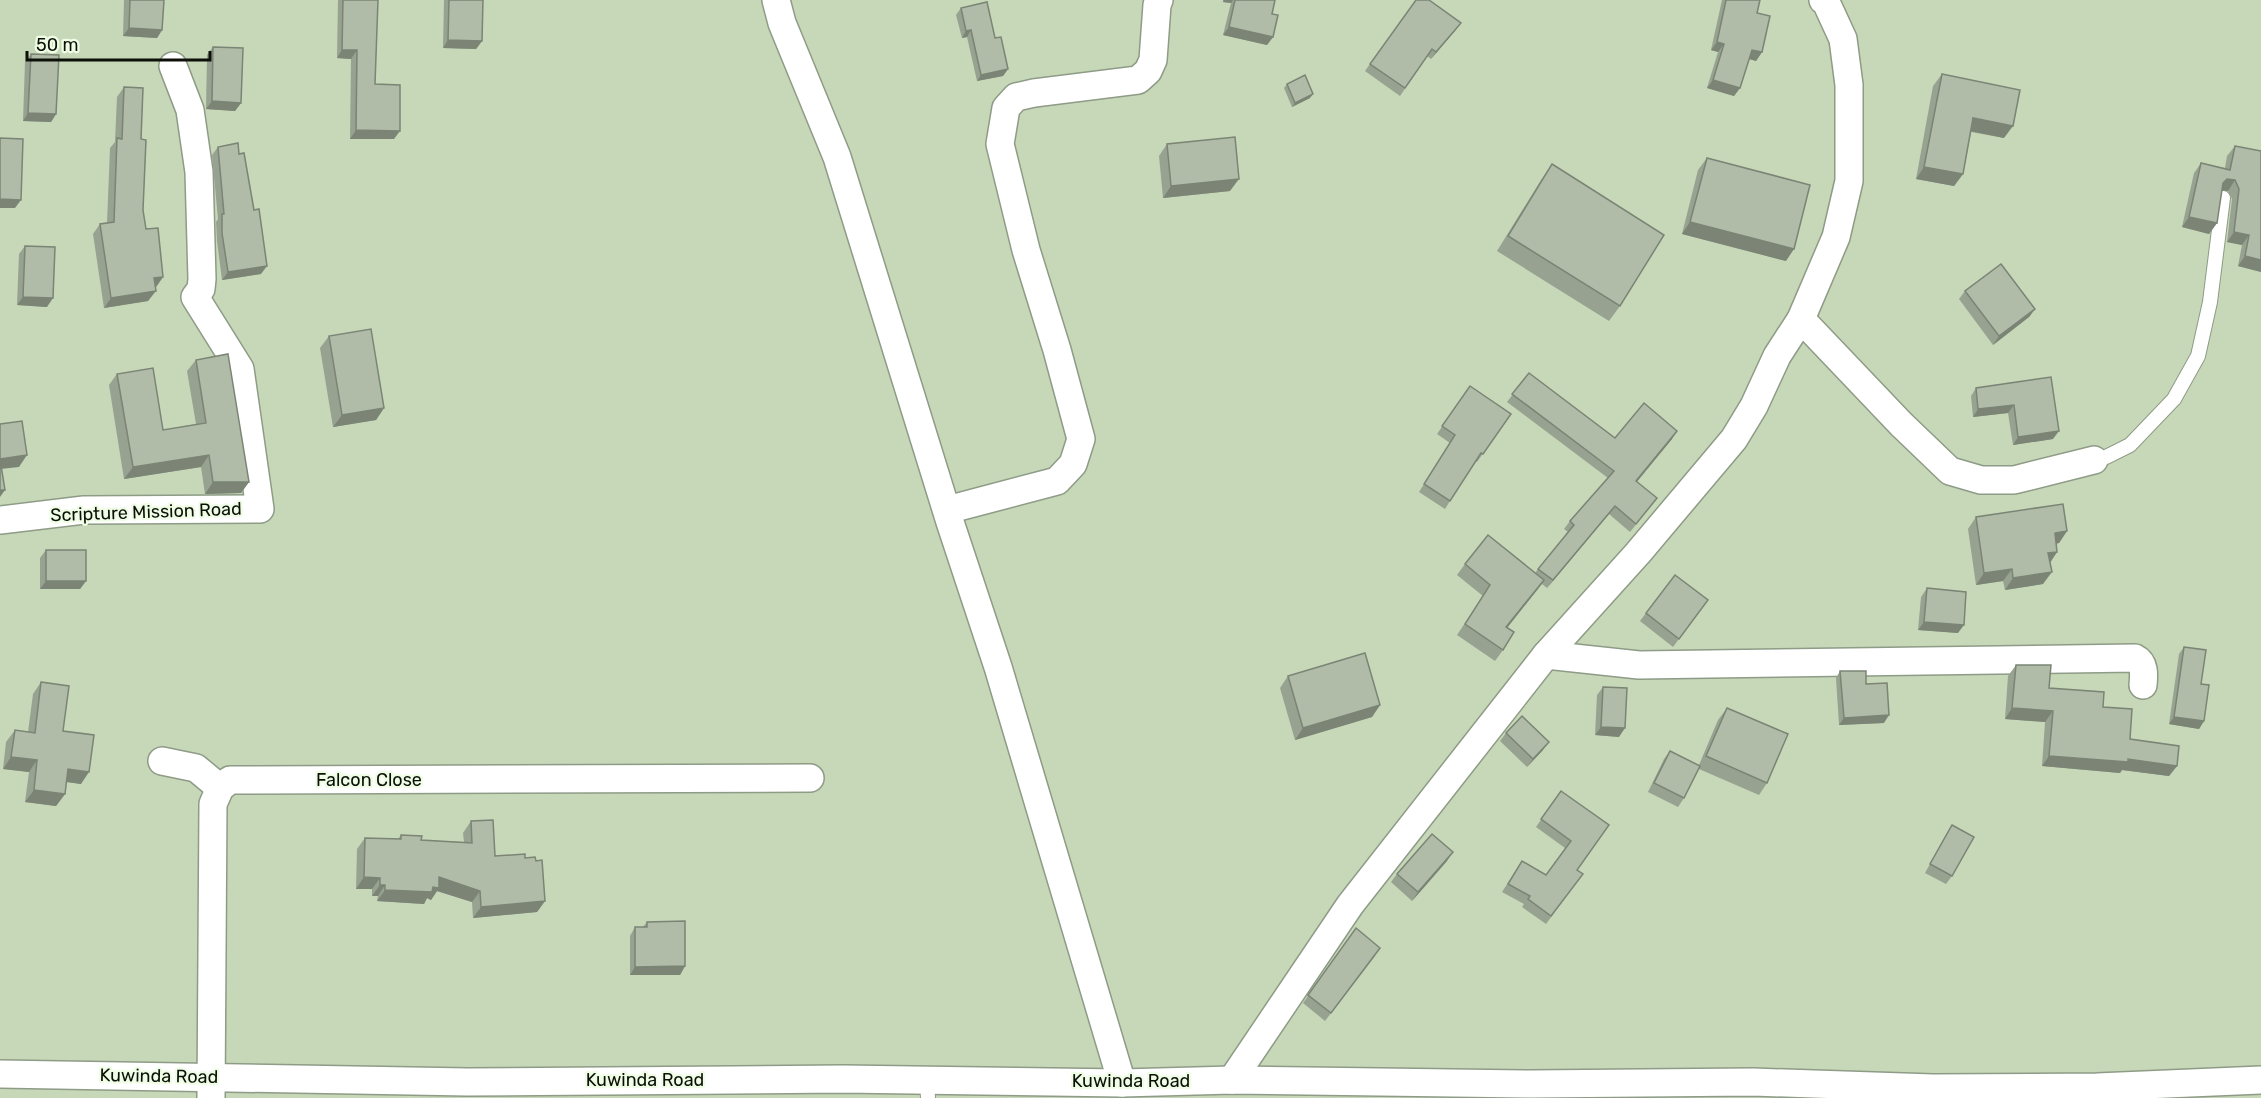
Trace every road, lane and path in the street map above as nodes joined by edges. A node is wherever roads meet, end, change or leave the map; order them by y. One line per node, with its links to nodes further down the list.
1 (776, 0): 8 (street)
2 (1160, 0): 8 (street)
3 (1823, 0): 6 (street)
4 (173, 66): 9 (street, Scripture Mission Road)
5 (2223, 198): 7 (lane)
6 (1801, 319): 7 (street); 10 (street)
7 (2094, 460)
8 (947, 510): 18 (street)
9 (0, 520)
10 (1546, 655): 11 (street); 16 (street)
11 (2143, 685)
12 (162, 760): 14 (street)
13 (810, 778): 14 (street, Falcon Close)
14 (220, 788): 19 (street)
15 (0, 1074): 19 (street, Kuwinda Road)
16 (1232, 1080): 17 (street, Kuwinda Road); 18 (street, Kuwinda Road)
17 (2261, 1080)
18 (1122, 1083): 21 (street, Kuwinda Road)
19 (212, 1087): 20 (street, Kuwinda Road)
20 (590, 1089): 21 (street, Kuwinda Road)
21 (927, 1089)

